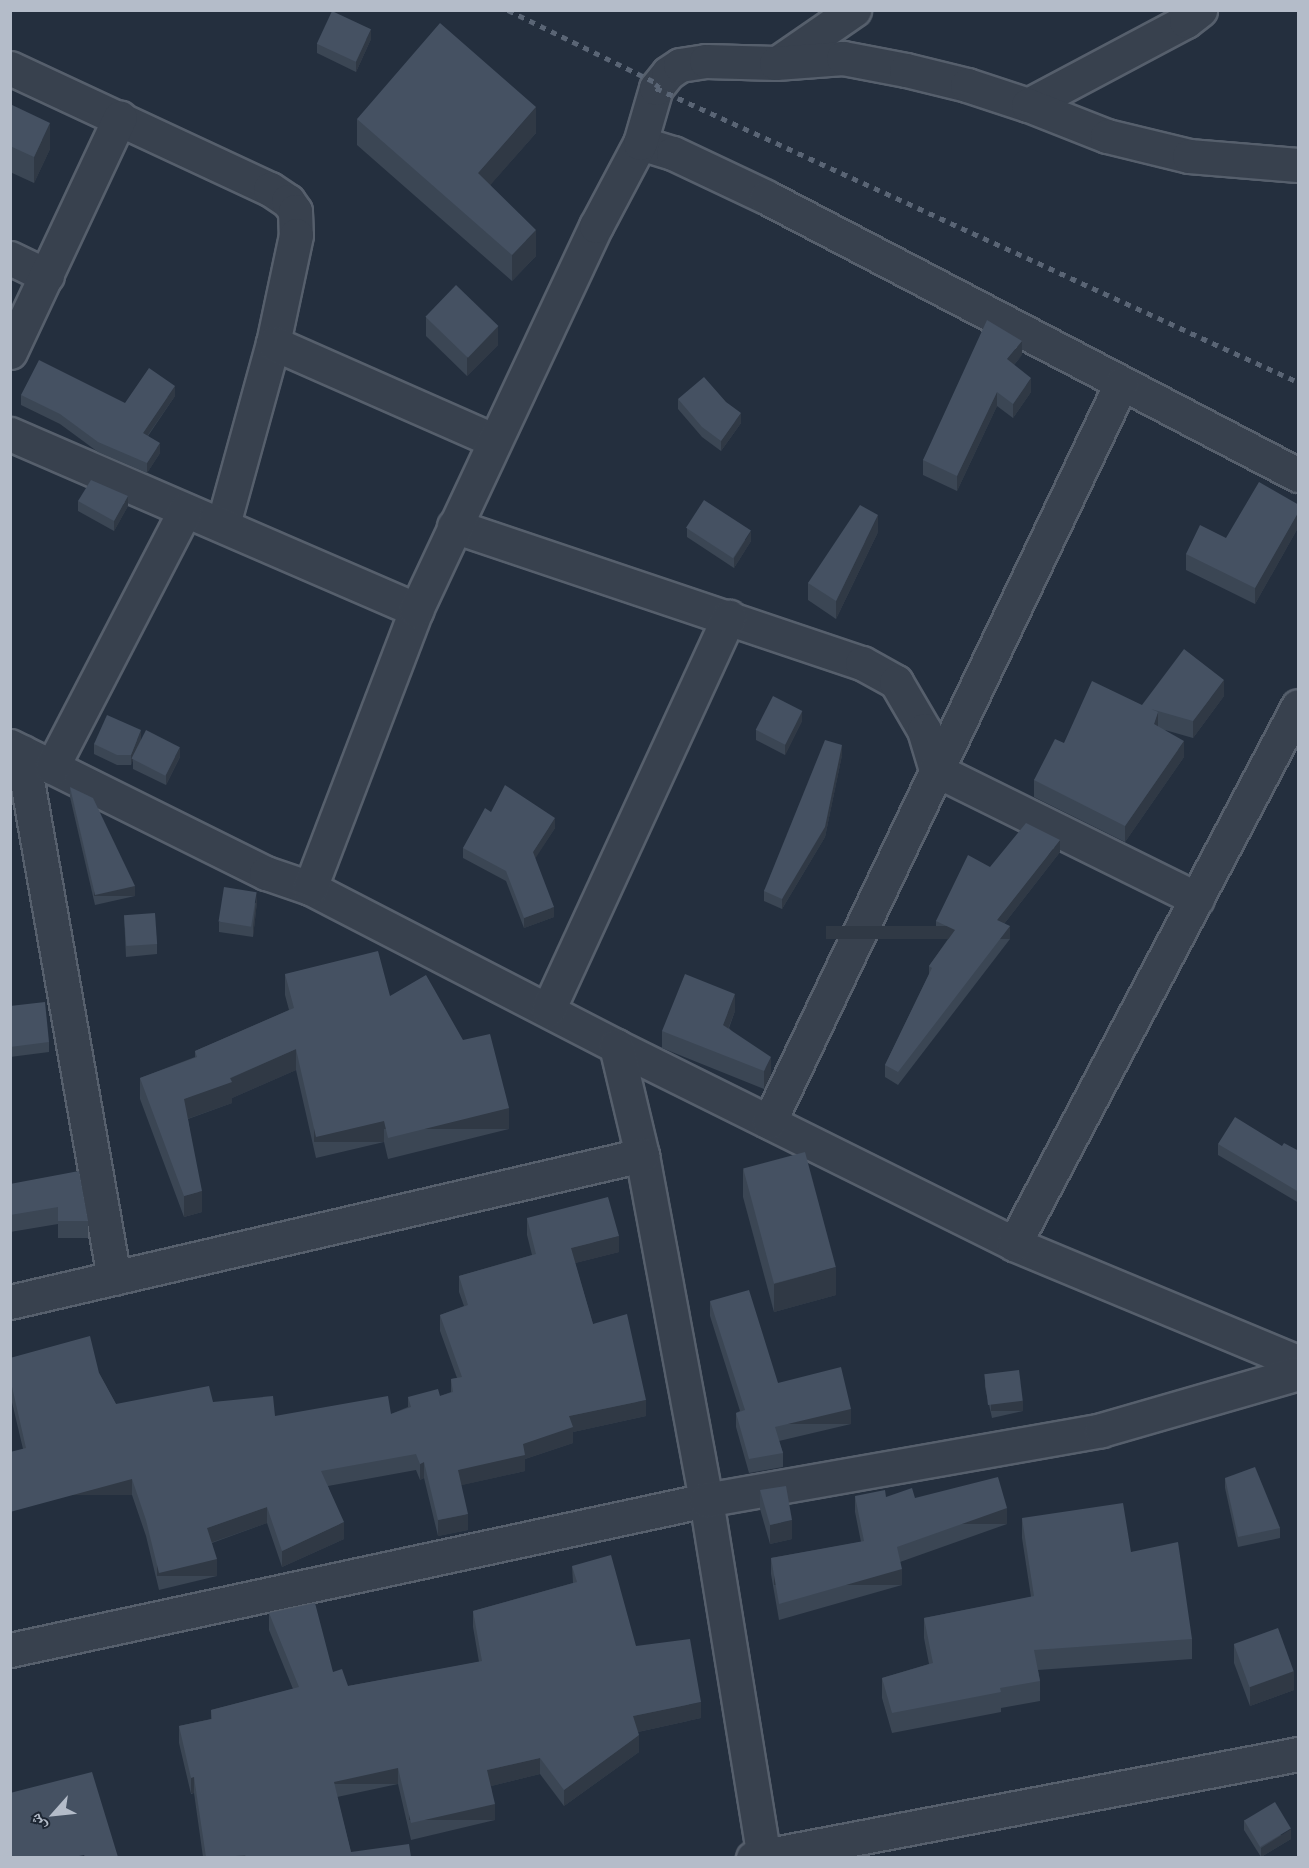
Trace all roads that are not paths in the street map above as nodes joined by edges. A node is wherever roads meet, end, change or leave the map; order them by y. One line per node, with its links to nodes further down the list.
1 (854, 10): 3 (street)
2 (1200, 10): 5 (street)
3 (776, 63): 5 (street); 7 (street)
4 (10, 68): 6 (street)
5 (1028, 105): 8 (street)
6 (120, 117): 10 (street); 11 (street)
7 (640, 143): 13 (street); 15 (street)
8 (1299, 165)
9 (10, 258): 10 (street)
10 (47, 276): 12 (street)
11 (273, 343): 15 (street); 18 (street)
12 (10, 352)
13 (1121, 384): 16 (street); 25 (street)
14 (10, 434): 17 (street)
15 (493, 440): 19 (street)
16 (1299, 475)
17 (185, 510): 18 (street); 24 (street)
18 (223, 525): 20 (street)
19 (454, 526): 20 (street); 21 (street)
20 (416, 610): 26 (street)
21 (729, 617): 25 (street); 28 (street)
22 (1299, 706): 27 (street)
23 (16, 749): 24 (street); 33 (street)
24 (52, 767): 26 (street)
25 (936, 770): 27 (street); 30 (street)
26 (310, 888): 28 (street)
27 (1197, 900): 32 (street)
28 (548, 1010): 29 (street)
29 (616, 1046): 30 (street); 31 (street)
30 (769, 1122): 32 (street)
31 (642, 1155): 33 (street); 37 (street)
32 (1014, 1244): 35 (street)
33 (114, 1278): 34 (street)
34 (10, 1302)
35 (1299, 1362)
36 (1299, 1373): 37 (street)
37 (706, 1500): 38 (street); 40 (street)
38 (10, 1650)
39 (1299, 1754): 40 (street)
40 (760, 1857)

